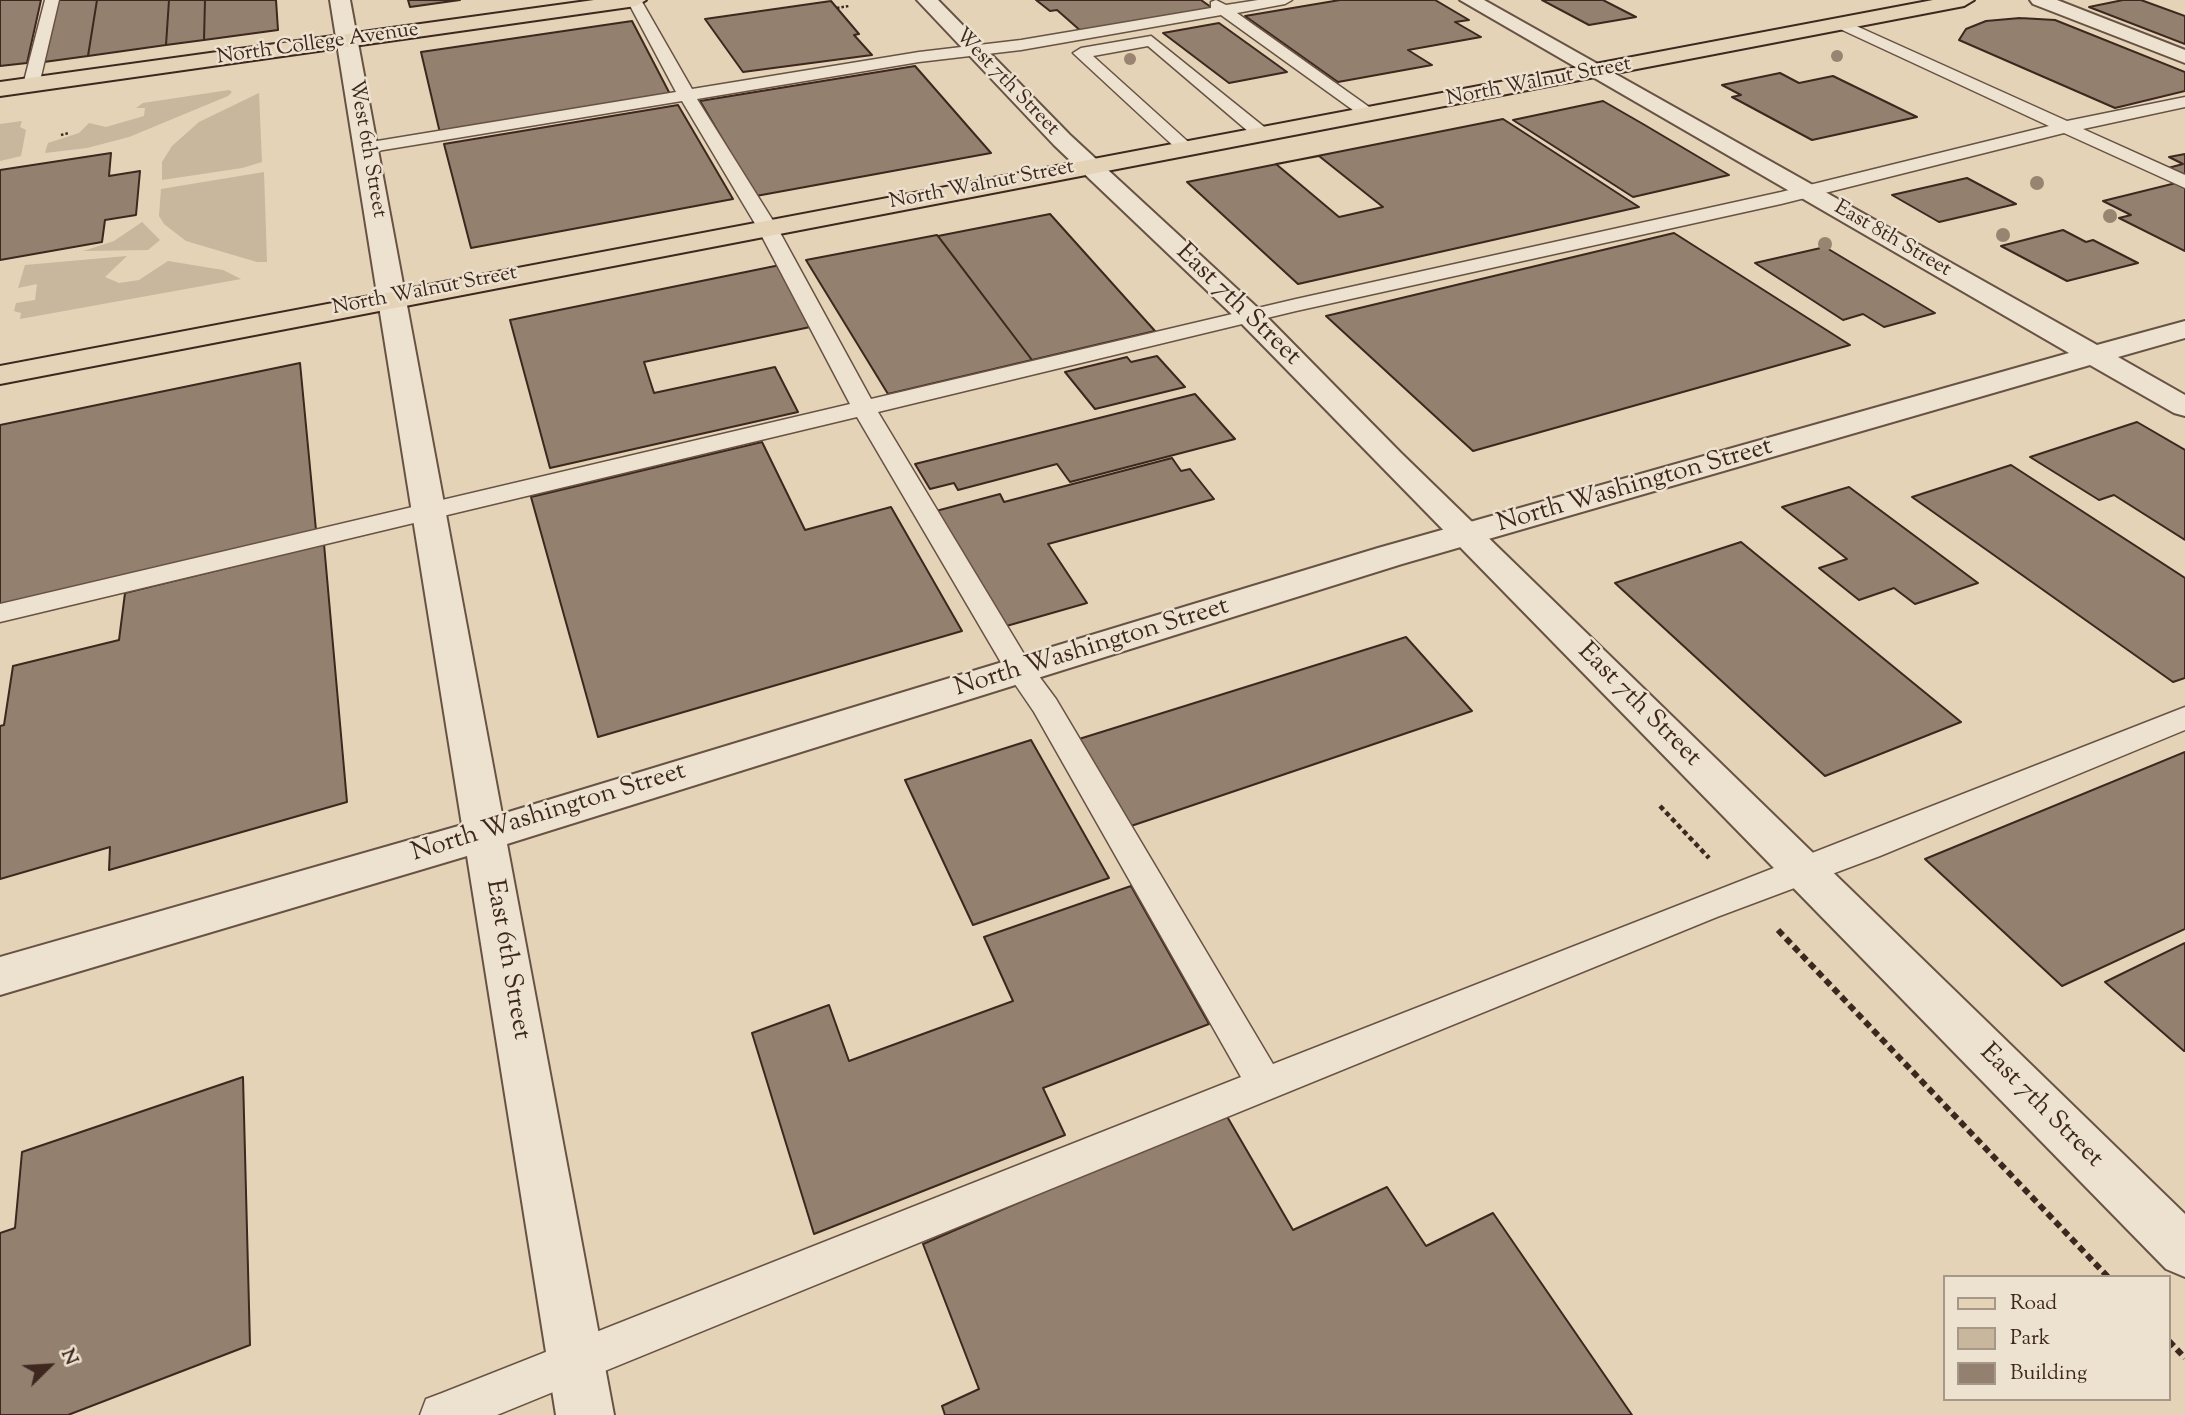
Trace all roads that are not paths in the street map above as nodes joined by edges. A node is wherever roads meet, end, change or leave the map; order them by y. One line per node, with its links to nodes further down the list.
1 (52, 0): 16 (lane)
2 (340, 0): 12 (street, West 6th Street)
3 (635, 0): 12 (main road, North College Avenue); 18 (lane)
4 (927, 0): 13 (street, West 7th Street)
5 (1209, 0): 10 (lane)
6 (1284, 0): 10 (lane)
7 (1470, 0): 15 (street, East 8th Street)
8 (1964, 0): 11 (main road, North Walnut Street)
9 (2040, 0): 14 (street)
10 (1224, 11): 13 (lane); 20 (lane)
11 (1843, 24): 15 (main road, North Walnut Street); 21 (lane)
12 (347, 41): 16 (main road, North College Avenue); 23 (street, West 6th Street)
13 (972, 51): 18 (lane); 25 (street, West 7th Street)
14 (2185, 57)
15 (1601, 72): 20 (main road, North Walnut Street); 27 (street, East 8th Street)
16 (32, 85): 17 (main road, North College Avenue)
17 (0, 89)
18 (687, 96): 23 (lane); 28 (lane)
19 (2185, 102): 21 (lane)
20 (1370, 114): 22 (main road, North Walnut Street)
21 (2066, 127): 26 (lane); 27 (lane)
22 (1262, 134): 24 (main road, North Walnut Street); 24 (lane)
23 (365, 148): 29 (street, West 6th Street)
24 (1186, 148): 25 (main road, North Walnut Street)
25 (1087, 165): 28 (main road, North Walnut Street); 30 (street, East 7th Street)
26 (2185, 183)
27 (1808, 192): 30 (lane); 32 (street, East 8th Street)
28 (767, 227): 29 (main road, North Walnut Street); 35 (lane)
29 (392, 298): 33 (main road, North Walnut Street); 36 (street, East 6th Street)
30 (1251, 317): 35 (lane); 37 (street, East 7th Street)
31 (2185, 329): 32 (street, North Washington Street)
32 (2093, 355): 34 (street, East 8th Street); 37 (street, North Washington Street)
33 (0, 375)
34 (2185, 407)
35 (864, 408): 36 (lane); 39 (lane)
36 (428, 513): 38 (lane); 41 (street, East 6th Street)
37 (1468, 535): 39 (street, North Washington Street); 42 (street, East 7th Street)
38 (0, 613)
39 (1020, 671): 41 (street, North Washington Street); 44 (lane)
40 (2185, 718): 42 (lane)
41 (484, 835): 43 (street, North Washington Street); 46 (street, East 6th Street)
42 (1803, 871): 44 (lane); 45 (street, East 7th Street)
43 (0, 976)
44 (1266, 1086): 46 (lane)
45 (2185, 1251)
46 (576, 1362): 47 (lane); 48 (street, East 6th Street)
47 (442, 1415)
48 (585, 1415)

